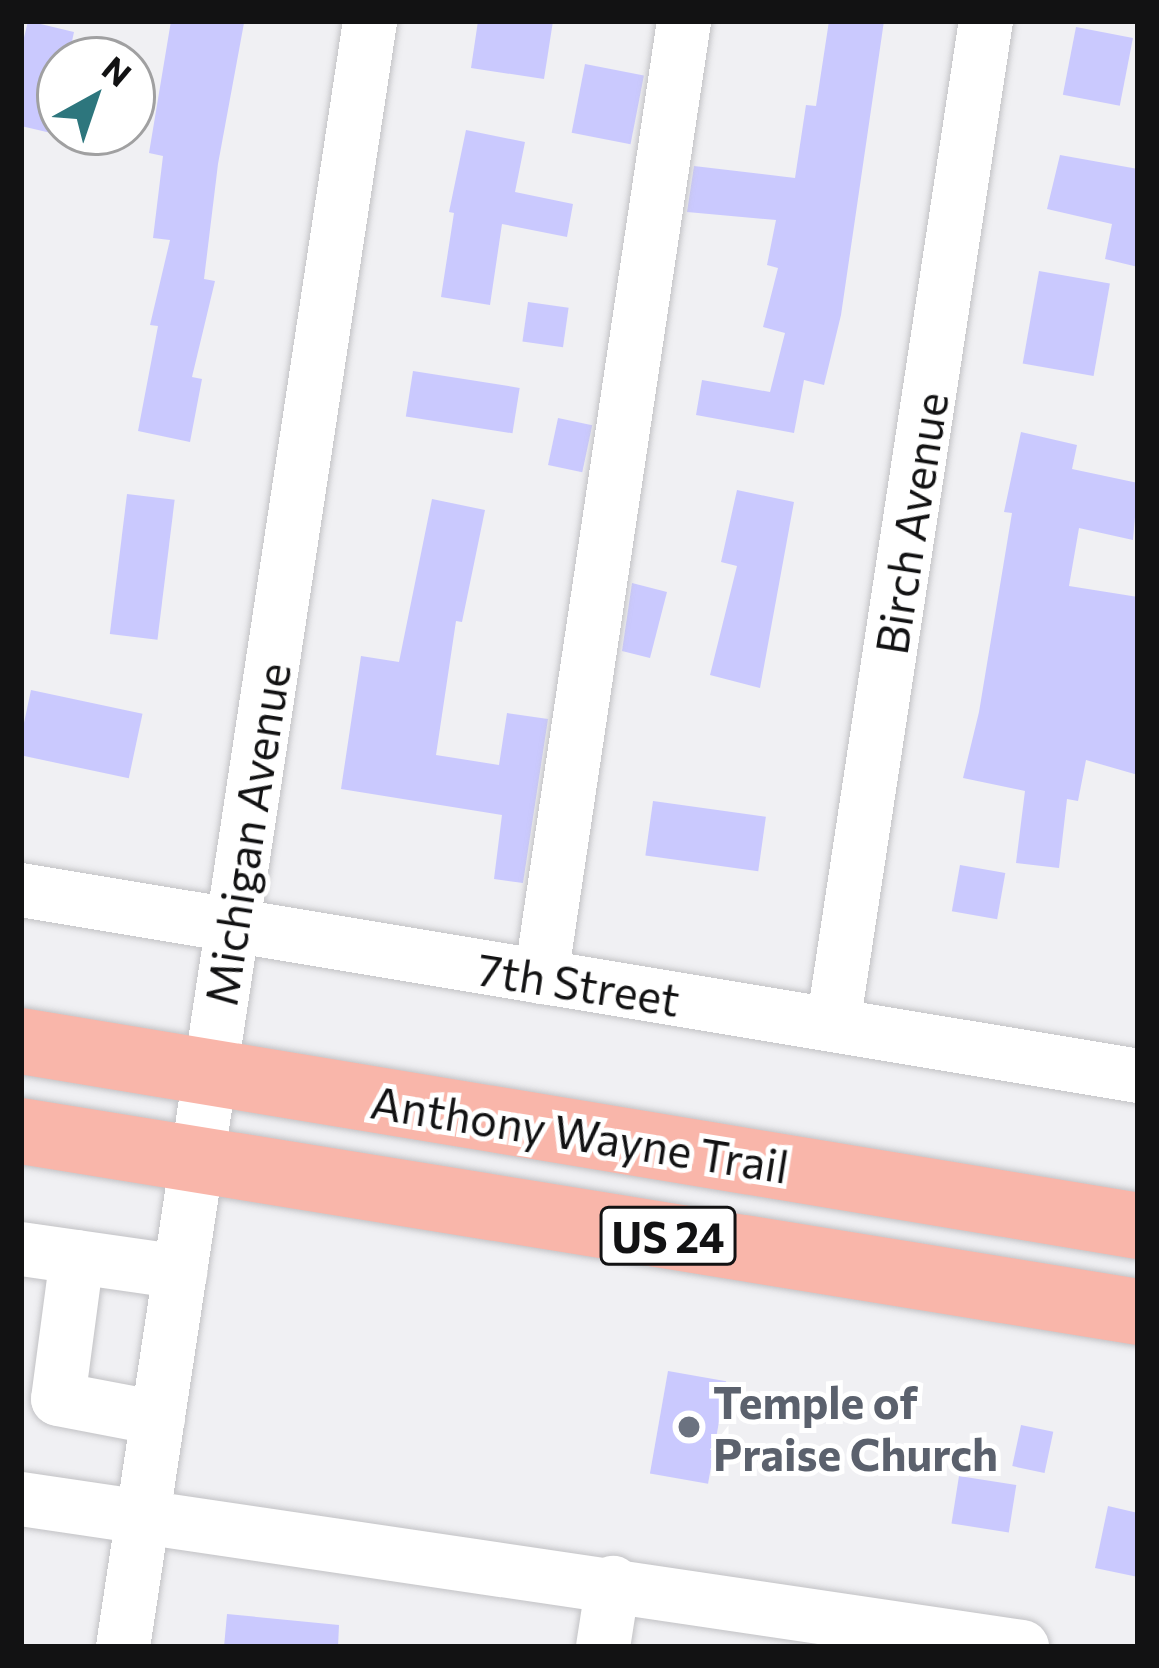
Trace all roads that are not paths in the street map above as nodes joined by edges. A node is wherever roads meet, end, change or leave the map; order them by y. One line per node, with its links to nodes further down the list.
1 (370, 21): 5 (street, Michigan Avenue)
2 (684, 21): 6 (street)
3 (986, 21): 7 (street, Birch Avenue)
4 (21, 890): 5 (street, 7th Street)
5 (232, 925): 6 (street, 7th Street); 9 (street, Michigan Avenue)
6 (541, 976): 7 (street, 7th Street)
7 (833, 1025): 10 (street, 7th Street)
8 (21, 1041): 9 (highway, Anthony Wayne Trail / US 24)
9 (210, 1072): 12 (street, Michigan Avenue); 13 (highway, Anthony Wayne Trail / US 24)
10 (1138, 1076)
11 (21, 1131): 12 (highway, Anthony Wayne Trail / US 24)
12 (197, 1160): 16 (street, Michigan Avenue); 17 (highway, Anthony Wayne Trail / US 24)
13 (1138, 1226)
14 (21, 1249): 15 (street)
15 (77, 1258): 16 (street); 18 (street)
16 (180, 1272): 18 (street, Michigan Avenue)
17 (1138, 1312)
18 (158, 1418): 20 (street, Michigan Avenue)
19 (21, 1499): 20 (street)
20 (142, 1517): 21 (street); 22 (street, Michigan Avenue)
21 (613, 1583): 23 (street); 24 (street)
22 (123, 1647)
23 (603, 1647)
24 (1022, 1647)

